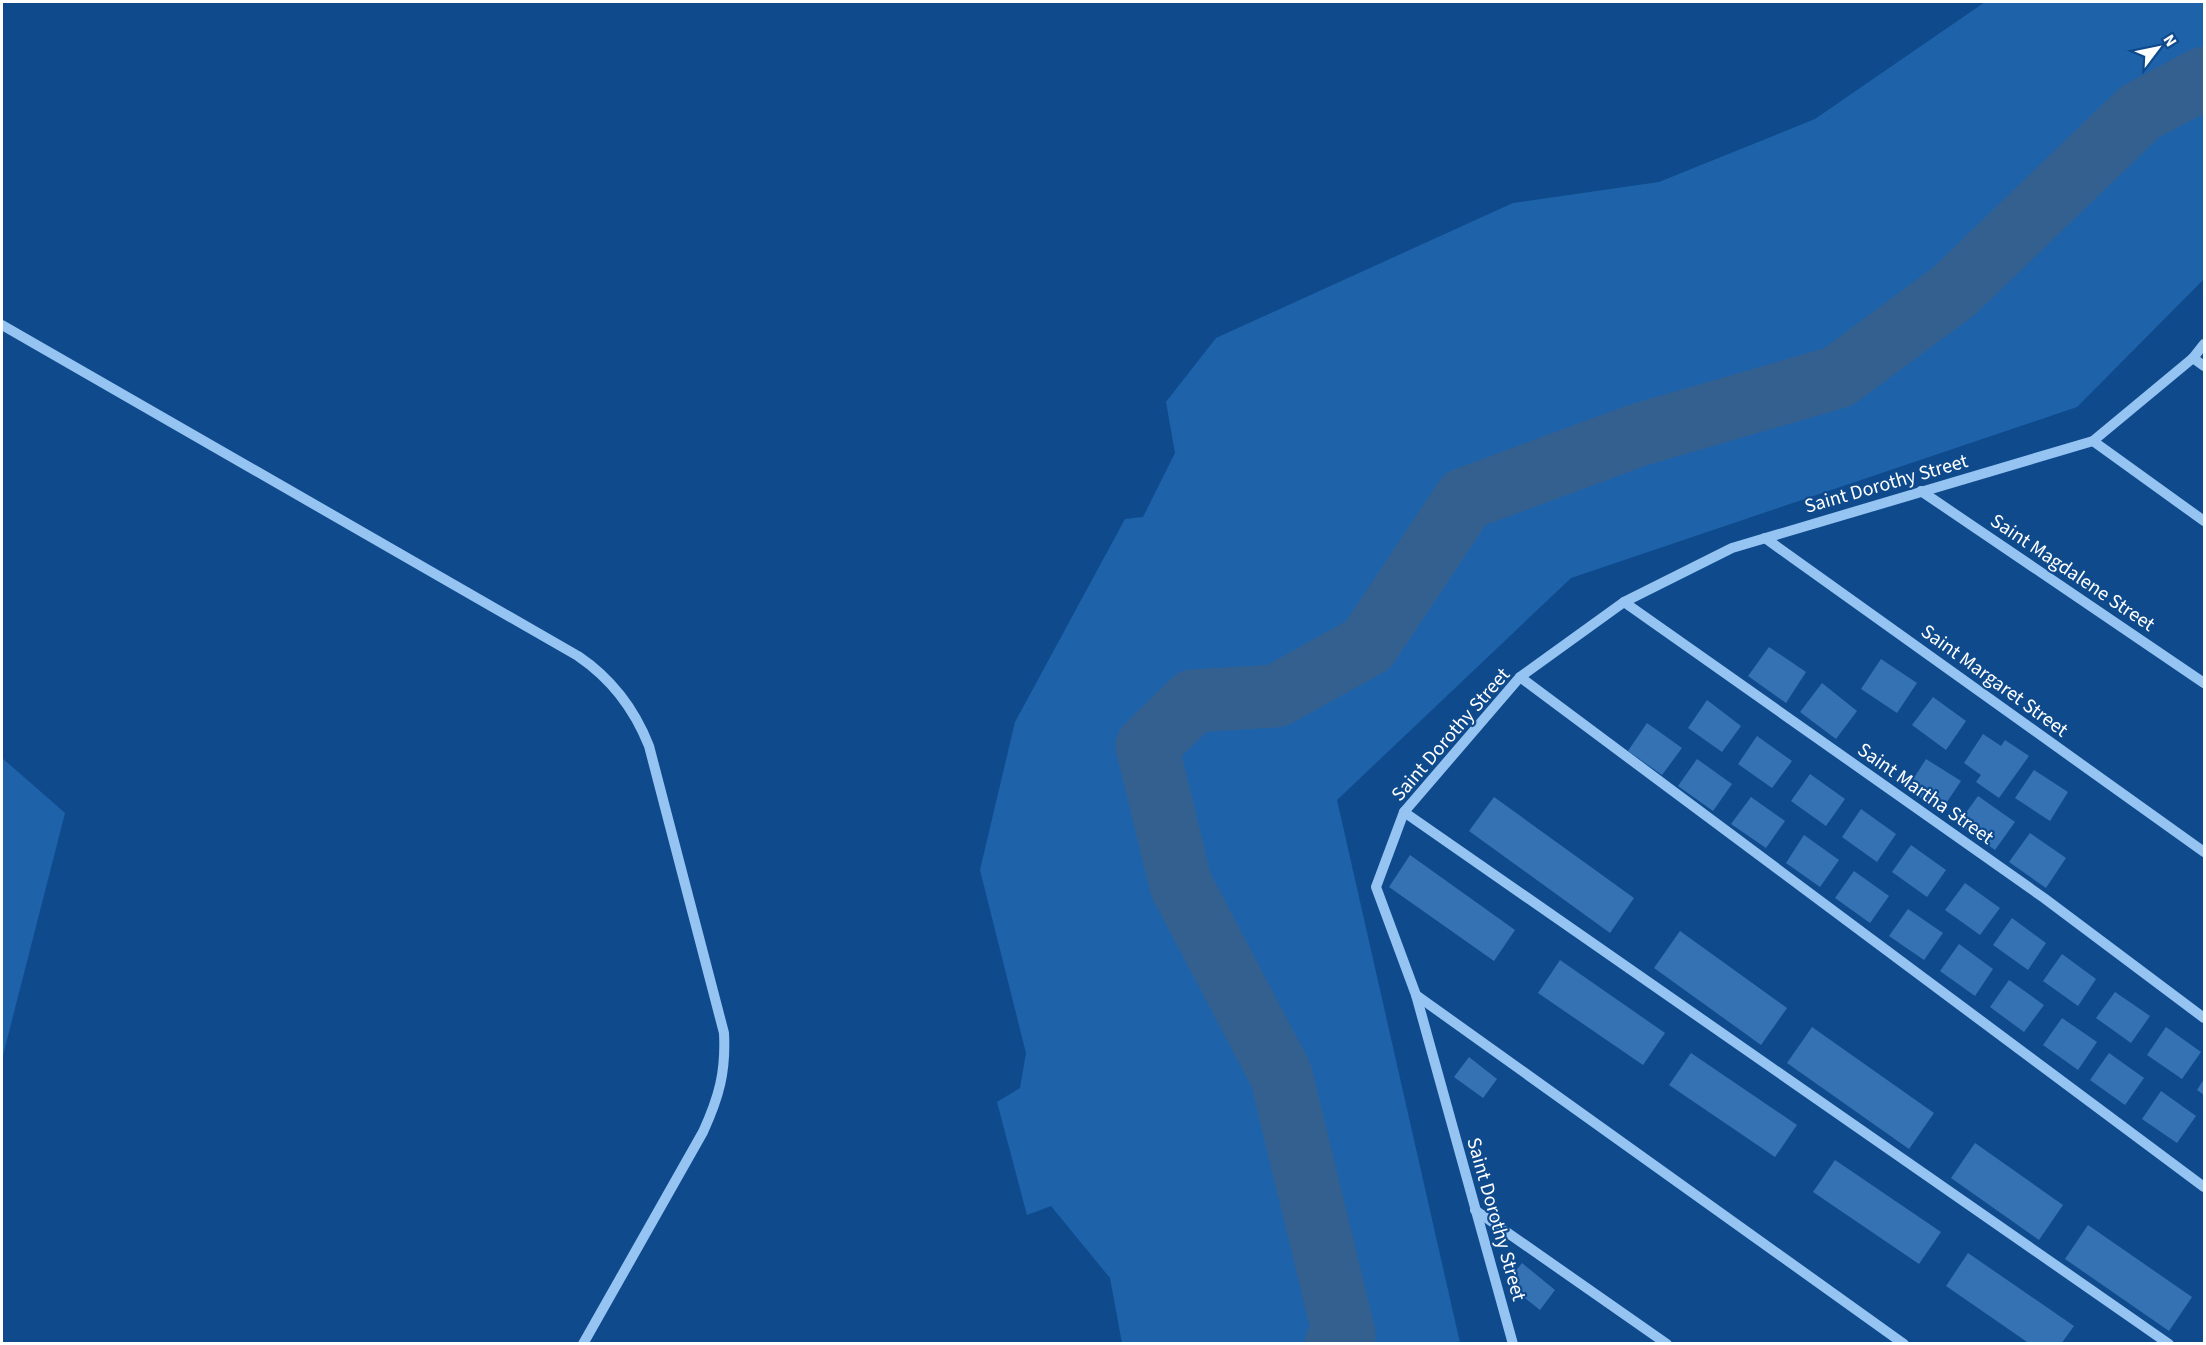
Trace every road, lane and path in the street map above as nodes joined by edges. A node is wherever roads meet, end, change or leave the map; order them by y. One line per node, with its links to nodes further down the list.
1 (2, 325): 18 (street)
2 (2205, 344): 3 (street, Saint Dorothy Street)
3 (2193, 358): 4 (street); 5 (street, Saint Dorothy Street)
4 (2205, 366)
5 (2093, 441): 6 (street, Saint Dorothy Street); 7 (street)
6 (1921, 491): 8 (street, Saint Dorothy Street); 11 (street, Saint Magdalene Street)
7 (2205, 521)
8 (1765, 538): 9 (street, Saint Dorothy Street); 13 (street, Saint Margaret Street)
9 (1624, 602): 10 (street, Saint Dorothy Street); 15 (street, Saint Martha Street)
10 (1520, 677): 12 (street, Saint Dorothy Street); 16 (street)
11 (2205, 683)
12 (1404, 812): 14 (street, Saint Dorothy Street); 22 (street)
13 (2205, 852)
14 (1416, 995): 17 (street, Saint Dorothy Street); 21 (street)
15 (2205, 1018)
16 (2205, 1187)
17 (1475, 1210): 19 (street, Saint Dorothy Street); 20 (street)
18 (583, 1344)
19 (1514, 1344)
20 (1667, 1344)
21 (1904, 1344)
22 (2169, 1344)

